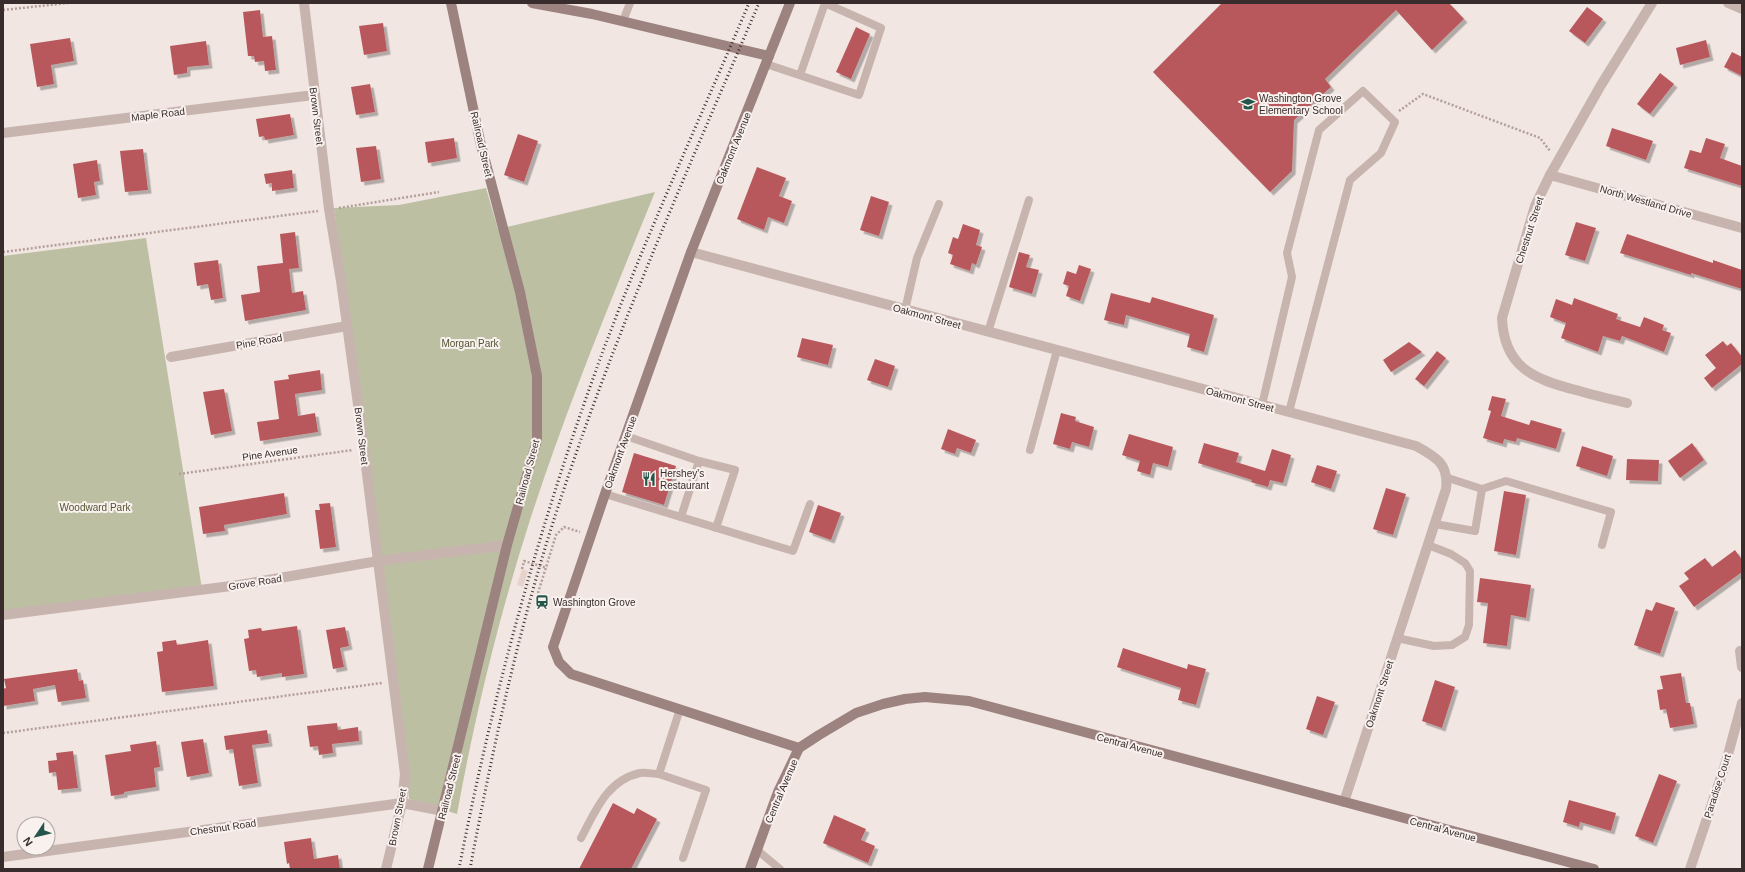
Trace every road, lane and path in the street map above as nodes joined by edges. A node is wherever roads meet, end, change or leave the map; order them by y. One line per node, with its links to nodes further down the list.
1 (68, 3): 11 (path)
2 (304, 3): 15 (street, Brown Street)
3 (451, 3): 48 (street, Railroad Street)
4 (532, 3): 9 (street)
5 (630, 3): 12 (lane)
6 (790, 3): 13 (street, Oakmont Avenue)
7 (1652, 3): 18 (street, Chestnut Street)
8 (1728, 3): 10 (street)
9 (578, 7): 12 (street)
10 (1742, 9)
11 (3, 10)
12 (623, 20): 13 (street)
13 (768, 60): 14 (lane); 26 (street, Oakmont Avenue)
14 (800, 76): 14 (lane)
15 (314, 95): 17 (street, Maple Road); 23 (street, Brown Street)
16 (1390, 117): 18 (path); 33 (lane); 34 (lane)
17 (3, 133)
18 (1561, 156): 19 (street, Chestnut Street)
19 (1550, 175): 24 (street, North Westland Drive); 32 (street, Chestnut Street)
20 (439, 192): 23 (path)
21 (1029, 200): 29 (lane)
22 (938, 204): 27 (lane)
23 (329, 209): 25 (path); 28 (street, Brown Street)
24 (1742, 228)
25 (3, 252)
26 (691, 252): 27 (street, Oakmont Street); 35 (street, Oakmont Avenue)
27 (905, 310): 29 (street, Oakmont Street)
28 (347, 326): 31 (street, Pine Road); 36 (street, Brown Street)
29 (988, 332): 30 (street, Oakmont Street)
30 (1057, 350): 33 (street, Oakmont Street); 37 (lane)
31 (171, 357)
32 (1627, 403)
33 (1262, 405): 34 (street, Oakmont Street)
34 (1289, 412): 40 (street, Oakmont Street)
35 (626, 436): 38 (lane); 42 (street, Oakmont Avenue)
36 (364, 448): 39 (path, Pine Avenue); 51 (street, Brown Street)
37 (1030, 450)
38 (699, 461): 44 (lane); 47 (lane)
39 (179, 474)
40 (1448, 478): 41 (lane); 45 (street, Oakmont Street)
41 (1482, 489): 45 (lane); 50 (lane)
42 (605, 494): 44 (lane); 61 (street, Oakmont Avenue)
43 (810, 504): 47 (lane)
44 (681, 517): 47 (lane)
45 (1434, 524): 49 (street, Oakmont Street)
46 (564, 527): 52 (path)
47 (716, 528)
48 (507, 545): 51 (street, Grove Road); 67 (street, Railroad Street)
49 (1428, 545): 56 (street, Oakmont Street); 56 (lane)
50 (1602, 546)
51 (378, 561): 55 (street, Grove Road); 59 (street, Brown Street)
52 (546, 568): 53 (path); 54 (path)
53 (522, 569)
54 (538, 593)
55 (3, 615)
56 (1397, 638): 65 (street, Oakmont Street)
57 (1741, 650): 58 (street)
58 (1742, 667)
59 (393, 682): 62 (path); 66 (street, Brown Street)
60 (1742, 703): 77 (street, Paradise Court)
61 (680, 709): 63 (street, Oakmont Avenue); 64 (lane)
62 (3, 733)
63 (799, 748): 65 (street, Central Avenue); 69 (street, Central Avenue)
64 (659, 774): 68 (lane); 71 (lane)
65 (1344, 802): 76 (street, Central Avenue)
66 (402, 803): 67 (street, Chestnut Road); 70 (street, Chestnut Road); 72 (street, Brown Street)
67 (443, 811): 73 (street, Railroad Street)
68 (581, 838)
69 (757, 850): 74 (street, Central Avenue); 75 (lane)
70 (3, 857)
71 (683, 858)
72 (386, 869)
73 (428, 869)
74 (750, 869)
75 (780, 869)
76 (1594, 869)
77 (1690, 869)

